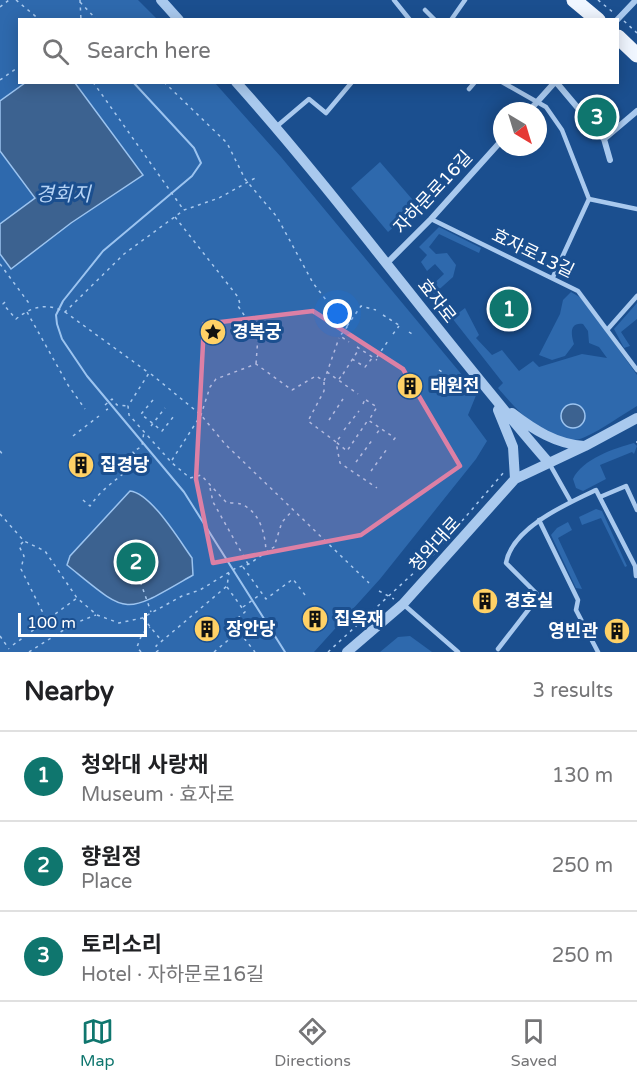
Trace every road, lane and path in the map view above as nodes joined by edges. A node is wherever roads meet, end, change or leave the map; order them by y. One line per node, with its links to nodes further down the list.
1 (9, 0): 9 (path)
2 (16, 0): 11 (path)
3 (161, 0): 14 (street)
4 (465, 0): 17 (lane)
5 (574, 0): 18 (main road)
6 (636, 0): 19 (street)
7 (80, 1): 12 (path); 13 (path)
8 (398, 2): 15 (lane)
9 (0, 7)
10 (425, 10): 16 (lane)
11 (38, 18)
12 (81, 18)
13 (95, 18)
14 (177, 18)
15 (409, 18)
16 (433, 18)
17 (452, 18)
18 (596, 18)
19 (619, 18)
20 (619, 38): 21 (main road)
21 (637, 54)
22 (18, 67): 23 (path)
23 (0, 80)
24 (94, 84): 43 (path)
25 (166, 84): 40 (path)
26 (238, 84): 35 (street, 효자로)
27 (350, 84): 35 (lane)
28 (474, 84): 32 (lane)
29 (506, 84): 33 (lane)
30 (554, 84): 33 (street)
31 (558, 84): 36 (street)
32 (470, 89)
33 (539, 101): 41 (lane)
34 (637, 111): 36 (street)
35 (276, 127): 47 (street, 효자로)
36 (604, 139): 38 (street)
37 (493, 150): 45 (street, 자하문로16길)
38 (610, 160)
39 (257, 177): 40 (path)
40 (247, 182): 43 (path); 57 (path)
41 (589, 199): 42 (lane); 48 (lane)
42 (637, 209)
43 (184, 210): 44 (path)
44 (175, 217): 54 (path); 68 (path)
45 (431, 219): 47 (street, 자하문로16길); 48 (lane, 효자로13길)
46 (0, 264): 51 (path)
47 (386, 264): 77 (street, 효자로)
48 (553, 278): 59 (lane, 효자로13길)
49 (637, 296): 59 (lane)
50 (5, 302): 52 (path)
51 (31, 307): 52 (path); 54 (path)
52 (27, 310): 84 (path)
53 (376, 310): 57 (path)
54 (65, 312): 71 (path)
55 (383, 315): 56 (path)
56 (399, 326): 58 (path); 61 (path)
57 (347, 327): 62 (path)
58 (402, 327)
59 (607, 330): 69 (lane, 효자로13길)
60 (409, 332): 63 (path)
61 (393, 334)
62 (340, 336): 65 (path); 70 (path)
63 (415, 336)
64 (388, 341): 66 (path)
65 (348, 342)
66 (372, 357): 67 (path); 67 (path)
67 (352, 359): 72 (path)
68 (256, 364): 73 (path); 86 (path)
69 (637, 370)
70 (327, 372): 72 (path); 73 (path)
71 (149, 373): 82 (path); 86 (path)
72 (338, 380): 74 (path)
73 (324, 381): 97 (path)
74 (350, 389): 75 (path); 76 (path)
75 (348, 392)
76 (358, 394)
77 (491, 396): 105 (street); 111 (street, 효자로); 116 (street)
78 (343, 399): 90 (path)
79 (153, 400): 92 (path)
80 (106, 404): 82 (path)
81 (363, 404): 91 (path)
82 (129, 406): 98 (path)
83 (165, 408): 92 (path)
84 (85, 409)
85 (358, 411): 96 (path)
86 (201, 415): 109 (path); 122 (path)
87 (99, 416): 100 (path)
88 (174, 416): 92 (path)
89 (637, 418): 105 (street)
90 (329, 420)
91 (368, 420): 94 (path); 103 (path)
92 (152, 425)
93 (324, 427): 97 (path)
94 (380, 428): 99 (path); 104 (path)
95 (149, 429): 98 (path)
96 (344, 430)
97 (321, 431): 103 (path)
98 (145, 432): 109 (path); 120 (path)
99 (376, 433)
100 (73, 436)
101 (340, 437): 103 (path)
102 (373, 439): 110 (path)
103 (336, 442): 113 (path)
104 (391, 443)
105 (585, 446): 111 (street)
106 (387, 449): 114 (path)
107 (0, 451): 108 (path)
108 (3, 455)
109 (171, 460): 117 (path)
110 (357, 462)
111 (549, 463): 116 (street, 청와대로); 121 (lane)
112 (353, 468): 113 (path)
113 (351, 471): 118 (path)
114 (371, 471)
115 (505, 471): 138 (path)
116 (516, 479): 142 (street, 청와대로)
117 (209, 486): 127 (path); 128 (path)
118 (377, 488)
119 (600, 497): 121 (lane); 123 (lane); 132 (lane)
120 (82, 500)
121 (571, 502): 125 (lane)
122 (293, 510): 127 (path); 133 (path)
123 (637, 510)
124 (0, 514): 126 (path)
125 (539, 520): 140 (lane); 154 (lane)
126 (24, 542): 139 (path); 147 (path)
127 (266, 552): 128 (path)
128 (249, 564): 129 (path)
129 (243, 566): 130 (path); 136 (path)
130 (229, 572): 134 (path); 144 (path)
131 (138, 574): 131 (path); 144 (path)
132 (636, 576)
133 (369, 583)
134 (226, 586): 143 (path); 151 (path)
135 (379, 591): 138 (path)
136 (262, 593): 137 (path); 143 (path)
137 (305, 595)
138 (390, 596): 142 (path); 160 (path)
139 (77, 598): 145 (path); 147 (path)
140 (578, 600): 141 (lane); 163 (lane)
141 (585, 603)
142 (403, 604): 161 (street, 청와대로); 162 (lane)
143 (242, 607): 149 (path)
144 (151, 613): 146 (path)
145 (97, 615): 146 (path); 155 (path)
146 (142, 618): 148 (path)
147 (46, 619): 152 (path)
148 (150, 627): 151 (path); 156 (path)
149 (238, 631): 158 (path); 159 (path)
150 (0, 636): 153 (path)
151 (161, 641): 157 (path)
152 (13, 645)
153 (9, 649)
154 (498, 649)
155 (29, 652)
156 (141, 652)
157 (156, 652)
158 (214, 652)
159 (255, 652)
160 (328, 652)
161 (347, 652)
162 (458, 652)
163 (598, 652)

